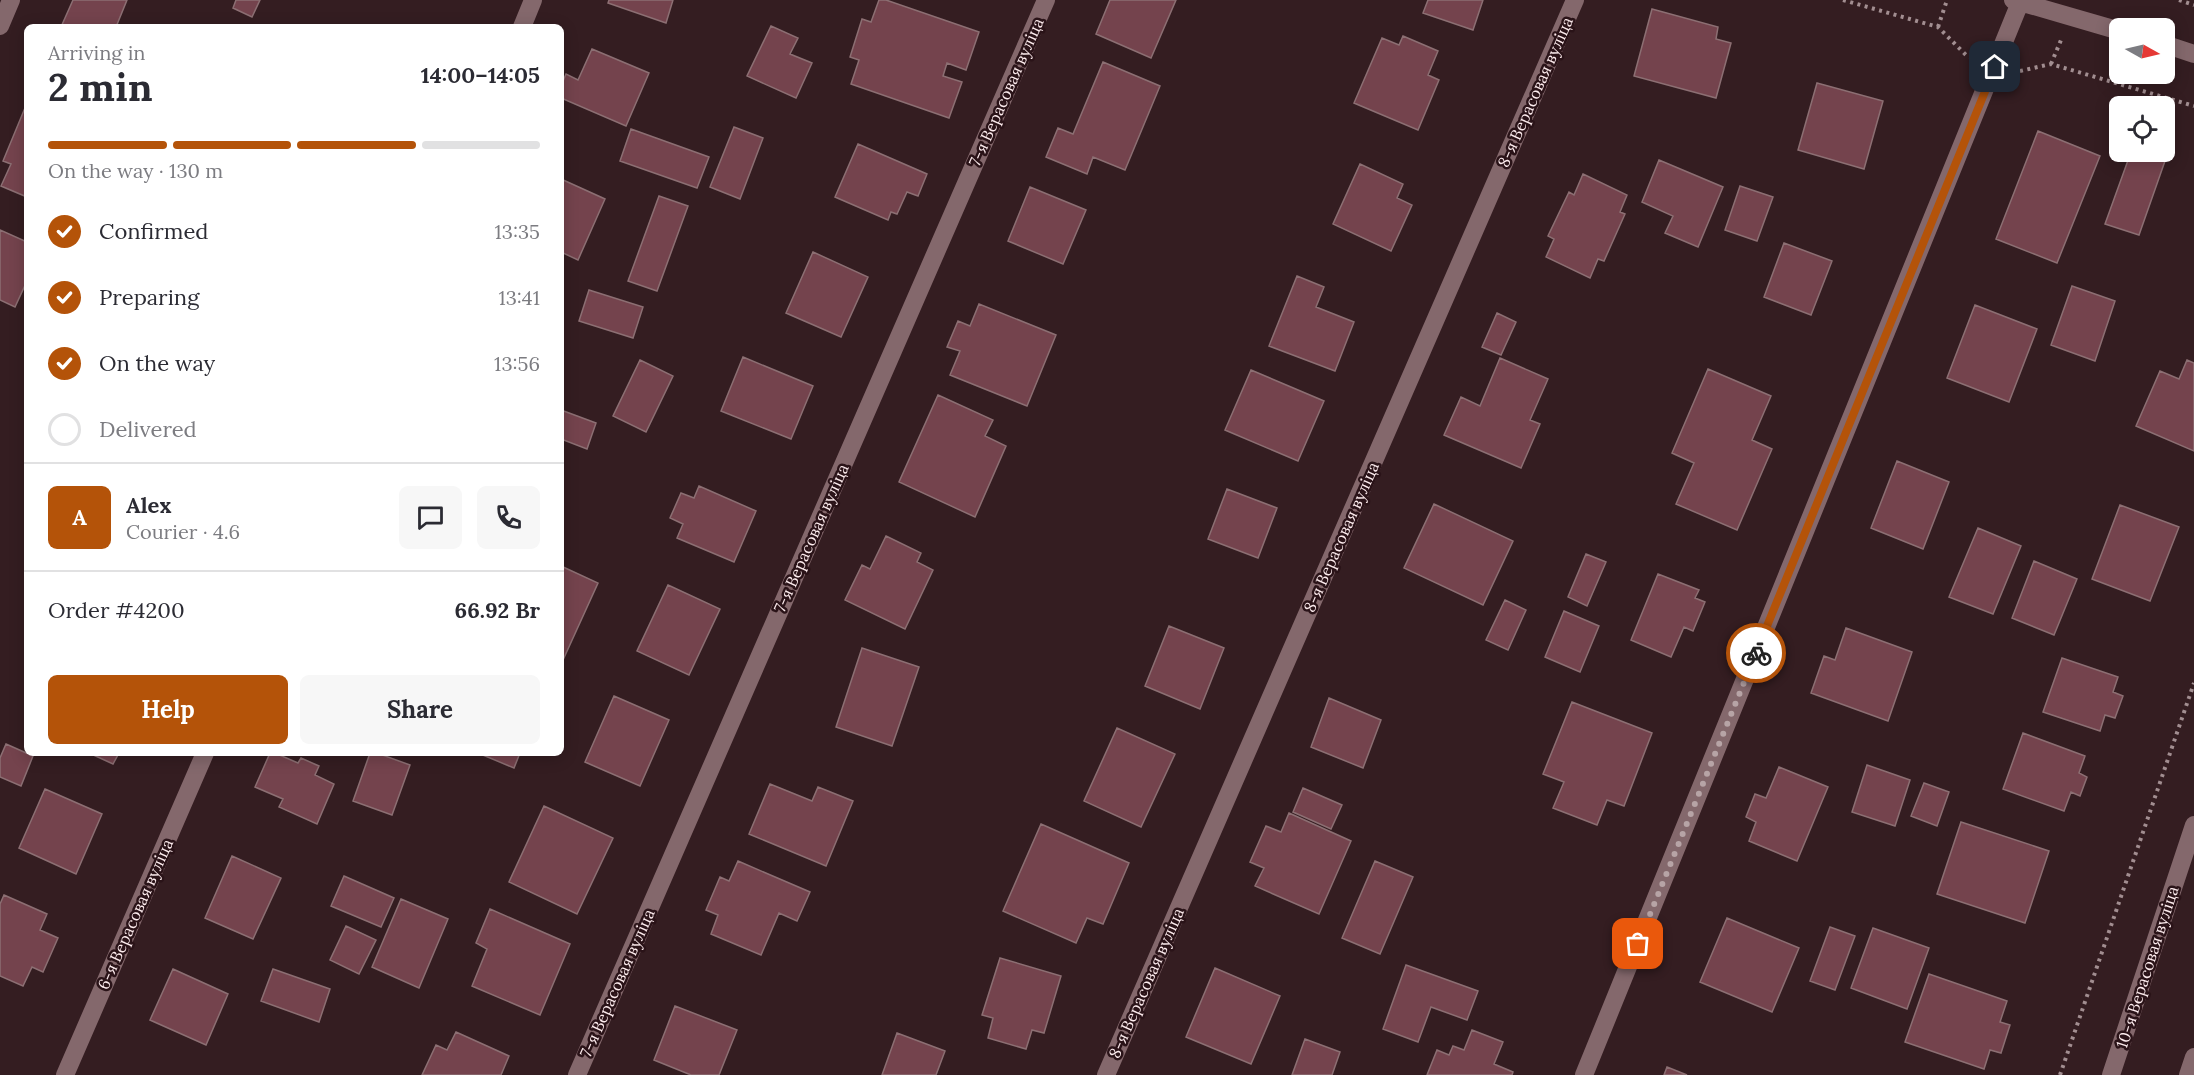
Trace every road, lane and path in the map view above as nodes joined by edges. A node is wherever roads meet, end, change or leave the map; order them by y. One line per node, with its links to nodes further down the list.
1 (11, 0): 10 (street)
2 (534, 0): 9 (street)
3 (1046, 0): 20 (street, 7-я Верасовая вуліца)
4 (1575, 0): 21 (street, 8-я Верасовая вуліца)
5 (1947, 0): 11 (path)
6 (2179, 0): 8 (path)
7 (2018, 1): 12 (street); 22 (street)
8 (2194, 5)
9 (523, 24)
10 (0, 27)
11 (1938, 27)
12 (2109, 28)
13 (2175, 48): 14 (street)
14 (2194, 54)
15 (2194, 683): 23 (path)
16 (204, 756): 19 (street, 6-я Верасовая вуліца)
17 (2194, 825): 24 (street, 10-я Верасовая вуліца)
18 (2194, 1057): 25 (street)
19 (65, 1075)
20 (577, 1075)
21 (1106, 1075)
22 (1584, 1075)
23 (2060, 1075)
24 (2110, 1075)
25 (2188, 1075)

